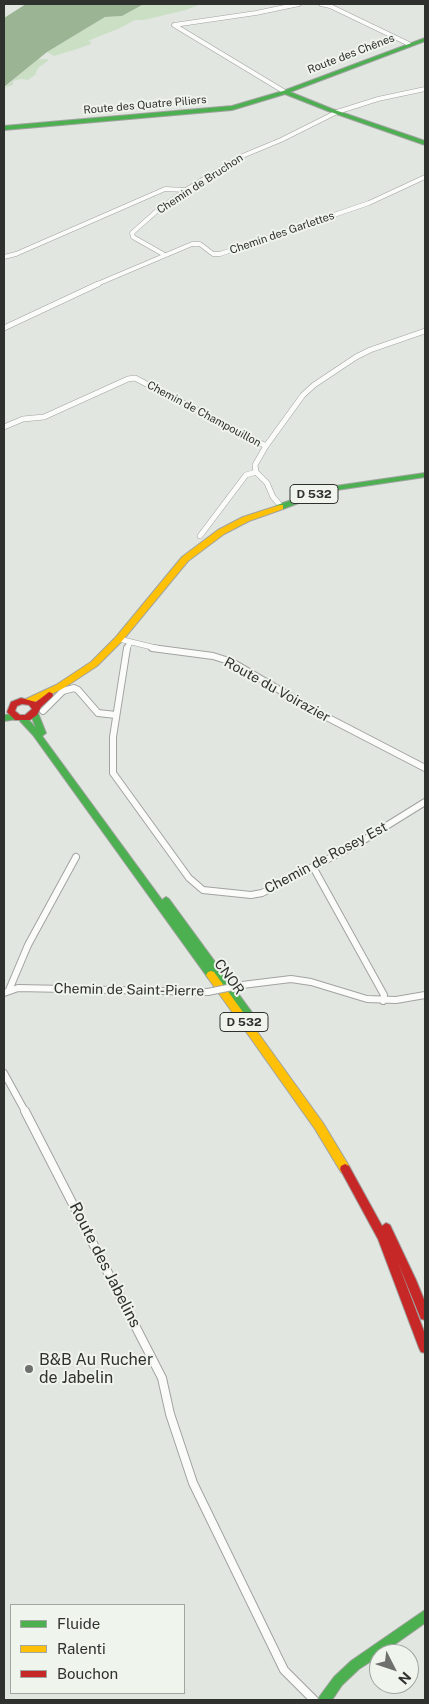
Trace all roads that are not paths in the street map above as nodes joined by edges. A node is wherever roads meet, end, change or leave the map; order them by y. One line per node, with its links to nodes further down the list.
1 (299, 4): 6 (street)
2 (321, 4): 4 (street)
3 (425, 39): 4 (main road, Route des Chênes)
4 (409, 44): 6 (main road, Route des Chênes)
5 (425, 89): 7 (street, Chemin de Bruchon)
6 (285, 92): 7 (main road); 8 (main road, Route des Quatre Piliers)
7 (337, 112): 9 (main road); 11 (street, Chemin de Bruchon)
8 (4, 128)
9 (425, 143)
10 (425, 177): 12 (street, Chemin des Garlettes)
11 (186, 190): 12 (street, Chemin de Bruchon); 13 (street)
12 (163, 254): 14 (street, Chemin des Garlettes)
13 (4, 257)
14 (4, 328)
15 (425, 331): 17 (street)
16 (4, 427): 17 (street, Chemin de Champouillon)
17 (266, 446): 18 (street)
18 (256, 472): 20 (street); 21 (street)
19 (425, 475): 20 (main road, D 532)
20 (281, 506): 22 (main road, D 532)
21 (200, 536)
22 (119, 639): 23 (street, Route du Voirazier); 24 (main road, D 532)
23 (130, 642): 28 (street, Chemin de Rosey Est); 30 (street, Route du Voirazier)
24 (59, 687): 25 (main road, D 532); 26 (main road, D 532)
25 (29, 701): 26 (main road); 27 (main road)
26 (38, 711): 27 (main road); 28 (street); 38 (main road, CNOR / D 532)
27 (13, 714): 29 (main road); 41 (main road, CNOR / D 532)
28 (116, 715): 33 (street, Chemin de Rosey Est)
29 (4, 718)
30 (425, 768)
31 (425, 802): 33 (street, Chemin de Rosey Est)
32 (76, 857): 34 (street)
33 (313, 867): 36 (street)
34 (6, 992): 36 (street, Chemin de Saint-Pierre, bridge)
35 (425, 995): 36 (street, Chemin de Saint-Pierre)
36 (383, 1001)
37 (4, 1073): 45 (street, Route des Jabelins)
38 (411, 1280): 39 (main road); 40 (main road, CNOR / D 532)
39 (425, 1308)
40 (425, 1315)
41 (417, 1324): 42 (main road, CNOR / D 532); 43 (main road)
42 (425, 1348)
43 (425, 1357)
44 (425, 1616): 46 (main road)
45 (314, 1700)
46 (324, 1700)

